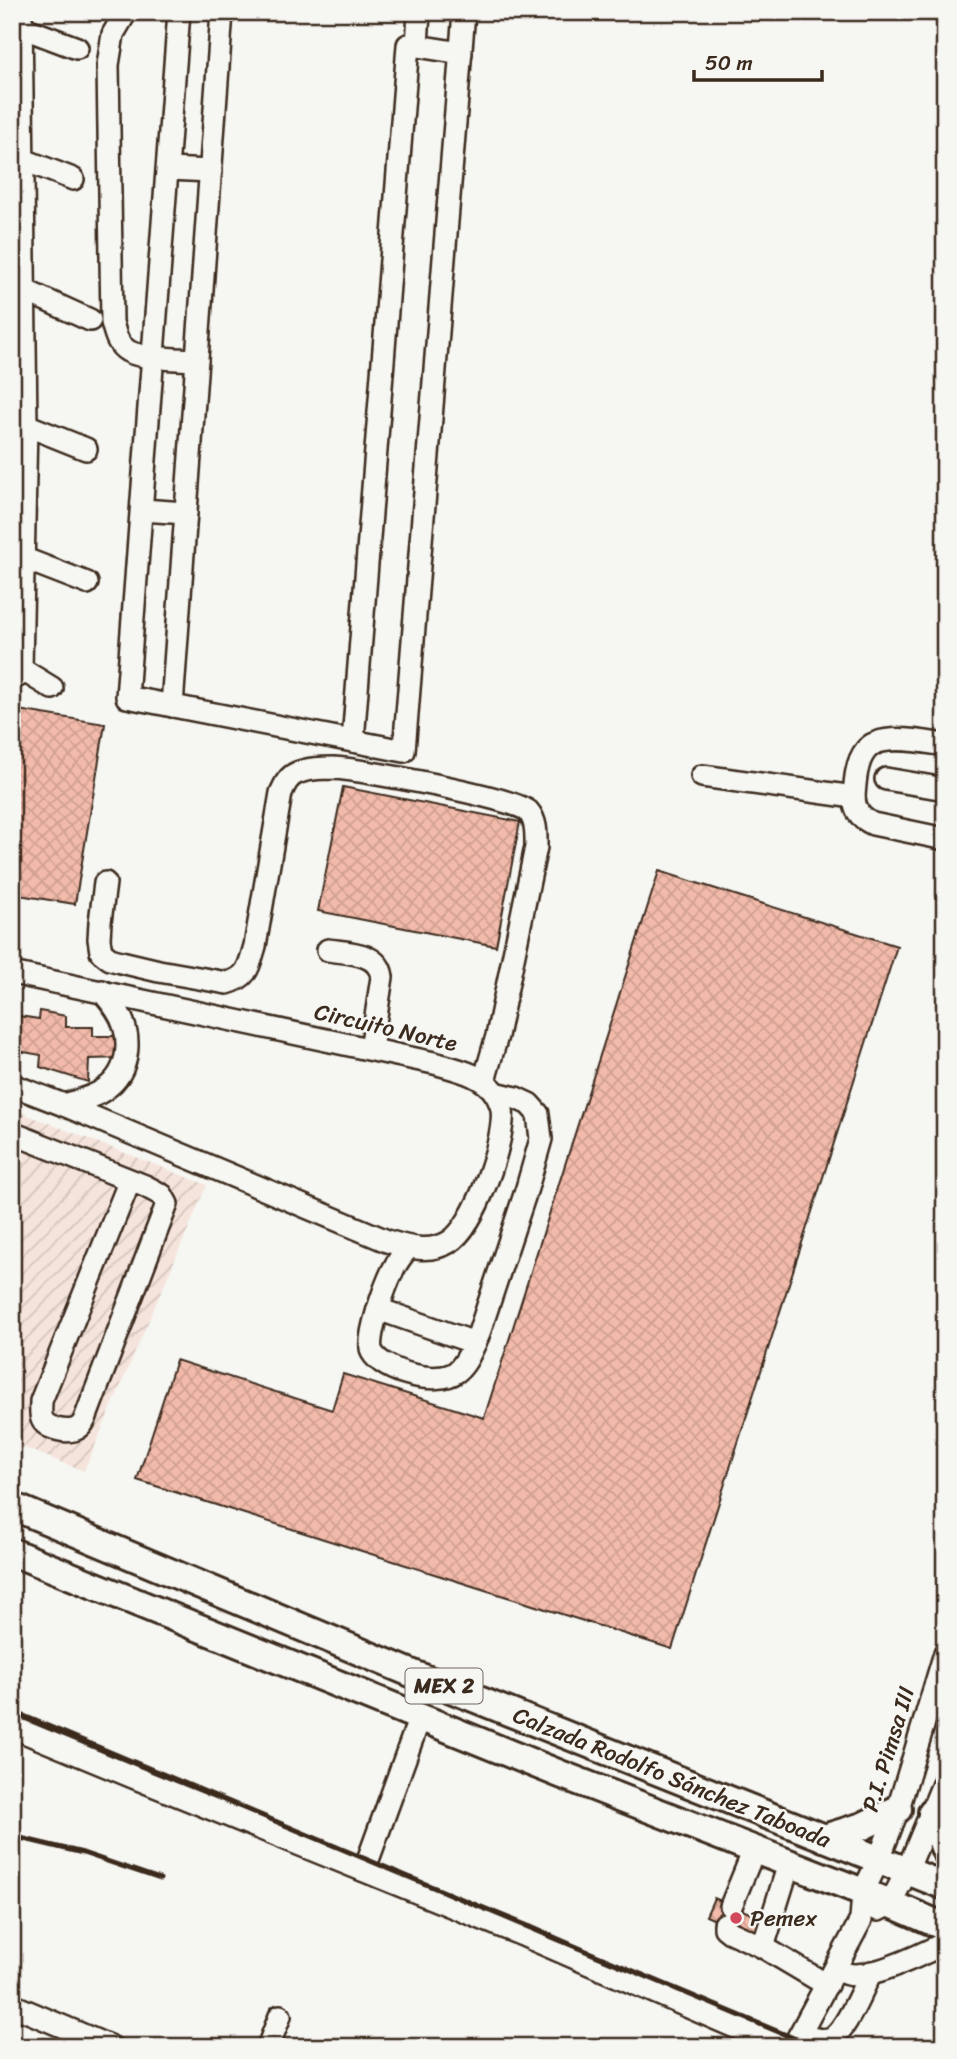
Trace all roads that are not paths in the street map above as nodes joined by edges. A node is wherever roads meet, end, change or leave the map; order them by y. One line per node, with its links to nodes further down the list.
1 (126, 12): 16 (street)
2 (179, 12): 11 (street)
3 (222, 12): 12 (street)
4 (419, 12): 7 (street)
5 (464, 12): 9 (street)
6 (18, 22): 8 (street); 10 (street)
7 (418, 46): 9 (street); 26 (street)
8 (77, 48)
9 (461, 53): 26 (street)
10 (18, 160): 13 (street); 14 (street)
11 (168, 169): 12 (street); 16 (street)
12 (211, 171): 17 (street)
13 (73, 179)
14 (19, 291): 15 (street); 18 (street)
15 (90, 320)
16 (154, 357): 17 (street); 20 (street)
17 (197, 360): 21 (street)
18 (19, 425): 19 (street); 22 (street)
19 (86, 449)
20 (142, 510): 21 (street); 25 (street)
21 (186, 513): 25 (street)
22 (18, 559): 23 (street); 24 (street)
23 (87, 583)
24 (52, 688)
25 (172, 706): 26 (street)
26 (352, 741)
27 (945, 745): 31 (street)
28 (702, 776): 31 (street)
29 (886, 779): 30 (street)
30 (945, 789)
31 (854, 797): 32 (street)
32 (945, 839)
33 (105, 883): 39 (street)
34 (328, 950): 37 (street)
35 (12, 973): 36 (street, Circuito Norte)
36 (102, 992): 37 (street, Circuito Norte); 40 (street)
37 (371, 1049): 39 (street, Circuito Norte)
38 (12, 1085): 40 (street)
39 (489, 1087): 43 (street); 45 (street, Circuito Norte)
40 (64, 1105): 43 (street)
41 (12, 1133): 42 (street)
42 (130, 1180): 42 (street)
43 (408, 1248): 44 (street)
44 (378, 1309): 45 (street); 45 (street, Circuito Norte)
45 (474, 1343)
46 (12, 1506): 54 (main road, Calzada Rodolfo Sánchez Taboada / MEX 2)
47 (12, 1552): 49 (main road, Calzada Rodolfo Sánchez Taboada / MEX 2)
48 (945, 1653): 52 (street, P.I. Pimsa III)
49 (420, 1717): 55 (main road, Calzada Rodolfo Sánchez Taboada / MEX 2); 59 (street)
50 (12, 1727): 59 (street)
51 (945, 1779): 53 (street)
52 (898, 1809): 54 (main road); 57 (street, P.I. Pimsa III)
53 (932, 1812): 56 (main road); 60 (street)
54 (824, 1838): 57 (main road, Calzada Rodolfo Sánchez Taboada / MEX 2)
55 (754, 1850): 58 (main road, Calzada Rodolfo Sánchez Taboada / MEX 2); 67 (street)
56 (945, 1850)
57 (879, 1859): 60 (main road, Calzada Rodolfo Sánchez Taboada / MEX 2); 62 (street, P.I. Pimsa III)
58 (789, 1864): 62 (main road, Calzada Rodolfo Sánchez Taboada / MEX 2); 67 (street)
59 (363, 1870): 72 (street)
60 (907, 1871): 61 (main road, Calzada Rodolfo Sánchez Taboada / MEX 2); 63 (street)
61 (945, 1886)
62 (863, 1892): 63 (main road, Calzada Rodolfo Sánchez Taboada / MEX 2); 64 (street)
63 (890, 1903): 64 (street); 65 (main road, Calzada Rodolfo Sánchez Taboada / MEX 2)
64 (861, 1920): 69 (street)
65 (945, 1927)
66 (945, 1943): 68 (street)
67 (763, 1947): 69 (street)
68 (871, 1972): 69 (street); 72 (street)
69 (831, 1977): 72 (street)
70 (12, 2005): 73 (street)
71 (280, 2017): 74 (street)
72 (791, 2043)
73 (111, 2047)
74 (268, 2047)

